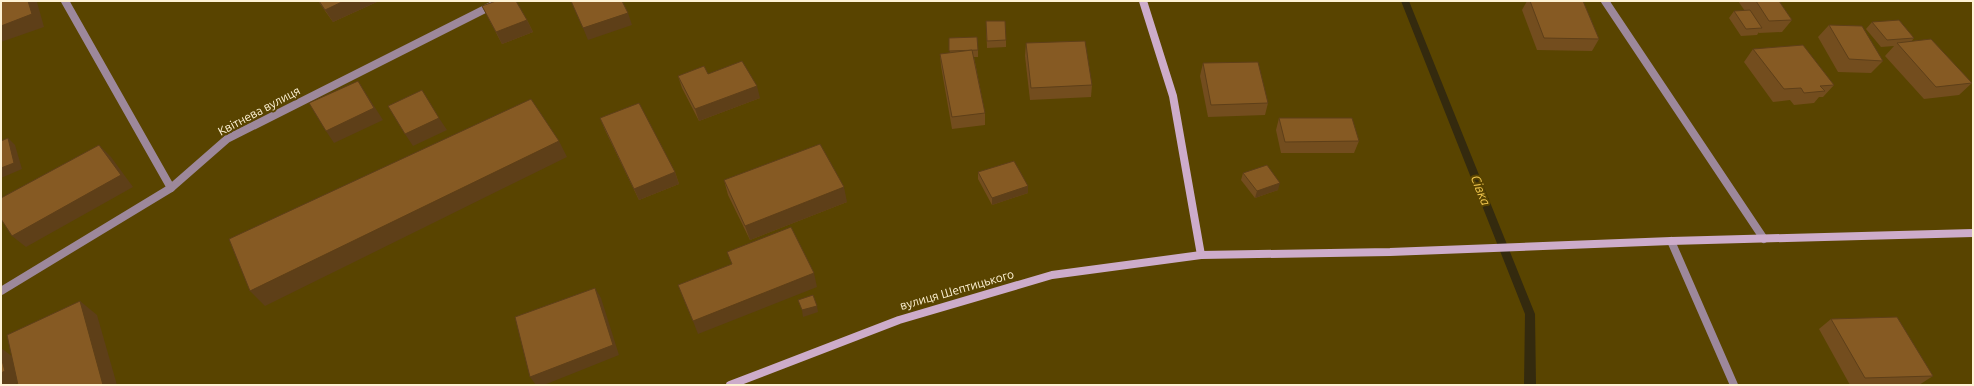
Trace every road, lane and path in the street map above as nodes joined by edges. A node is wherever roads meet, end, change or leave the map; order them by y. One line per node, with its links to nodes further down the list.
1 (65, 1): 5 (street)
2 (502, 1): 5 (street, Квітнева вулиця)
3 (1143, 1): 9 (street)
4 (1605, 1): 7 (street)
5 (171, 188): 10 (street, Квітнева вулиця)
6 (1973, 233): 7 (street, вулиця Шептицького)
7 (1764, 239): 8 (street, вулиця Шептицького)
8 (1671, 241): 9 (street, вулиця Шептицького); 12 (street)
9 (1201, 255): 11 (street, вулиця Шептицького)
10 (1, 291)
11 (730, 385)
12 (1734, 385)

